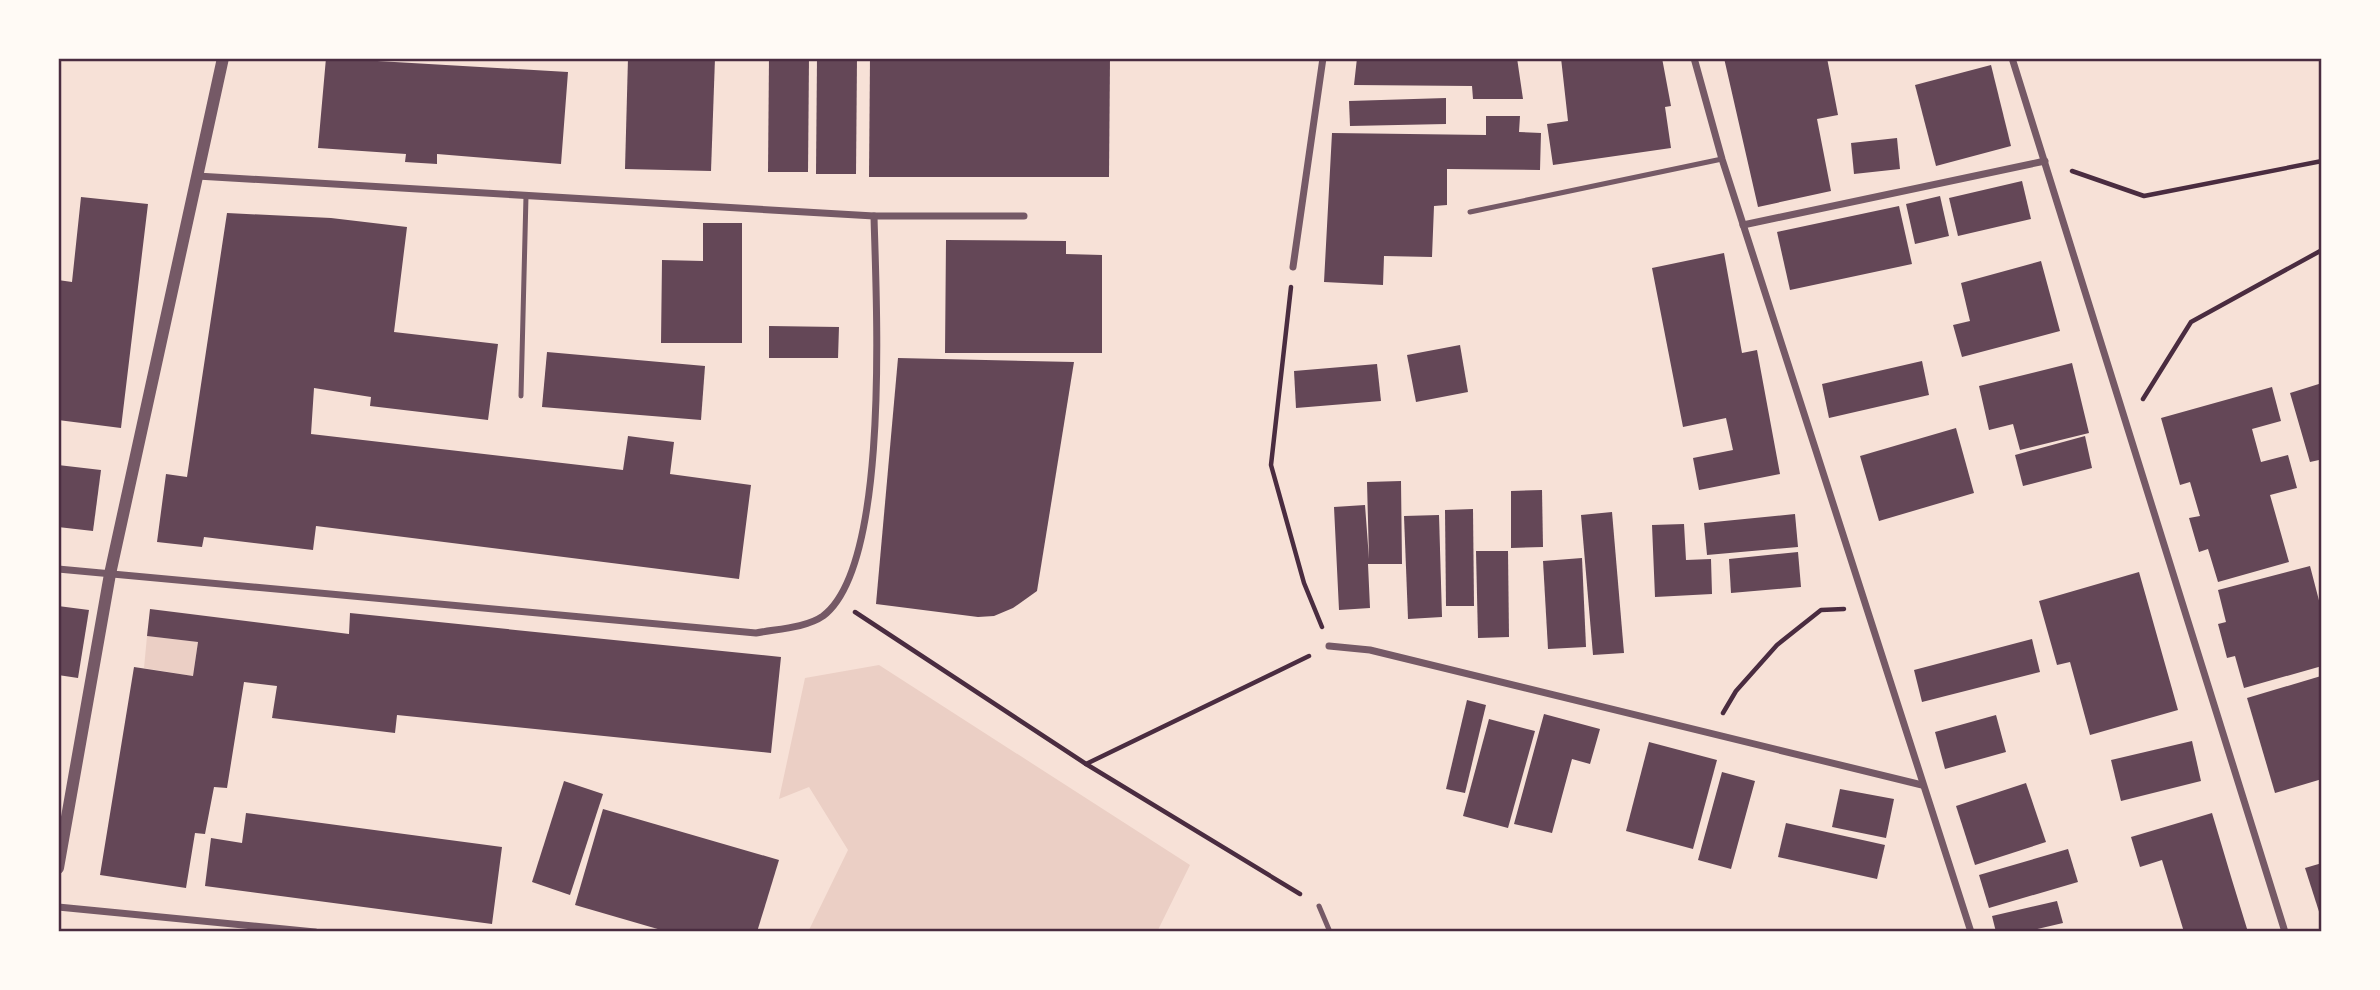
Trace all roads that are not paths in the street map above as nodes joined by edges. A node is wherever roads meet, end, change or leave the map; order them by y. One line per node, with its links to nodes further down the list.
1 (223, 58): 7 (street)
2 (1323, 58): 13 (street)
3 (1693, 58): 5 (street)
4 (2012, 58): 6 (street)
5 (1722, 159): 9 (lane); 12 (street)
6 (2045, 161): 12 (street); 25 (street)
7 (196, 176): 8 (street); 16 (street)
8 (526, 196): 10 (street); 14 (lane)
9 (1469, 212)
10 (874, 216): 11 (street); 16 (street)
11 (1024, 216)
12 (1743, 225): 18 (street)
13 (1293, 267)
14 (521, 396)
15 (58, 569): 16 (street)
16 (110, 574): 19 (street)
17 (1329, 646): 18 (street)
18 (1922, 785): 24 (street)
19 (58, 868)
20 (1319, 906): 23 (lane)
21 (58, 907): 22 (street)
22 (316, 932)
23 (1330, 932)
24 (1971, 932)
25 (2285, 932)

